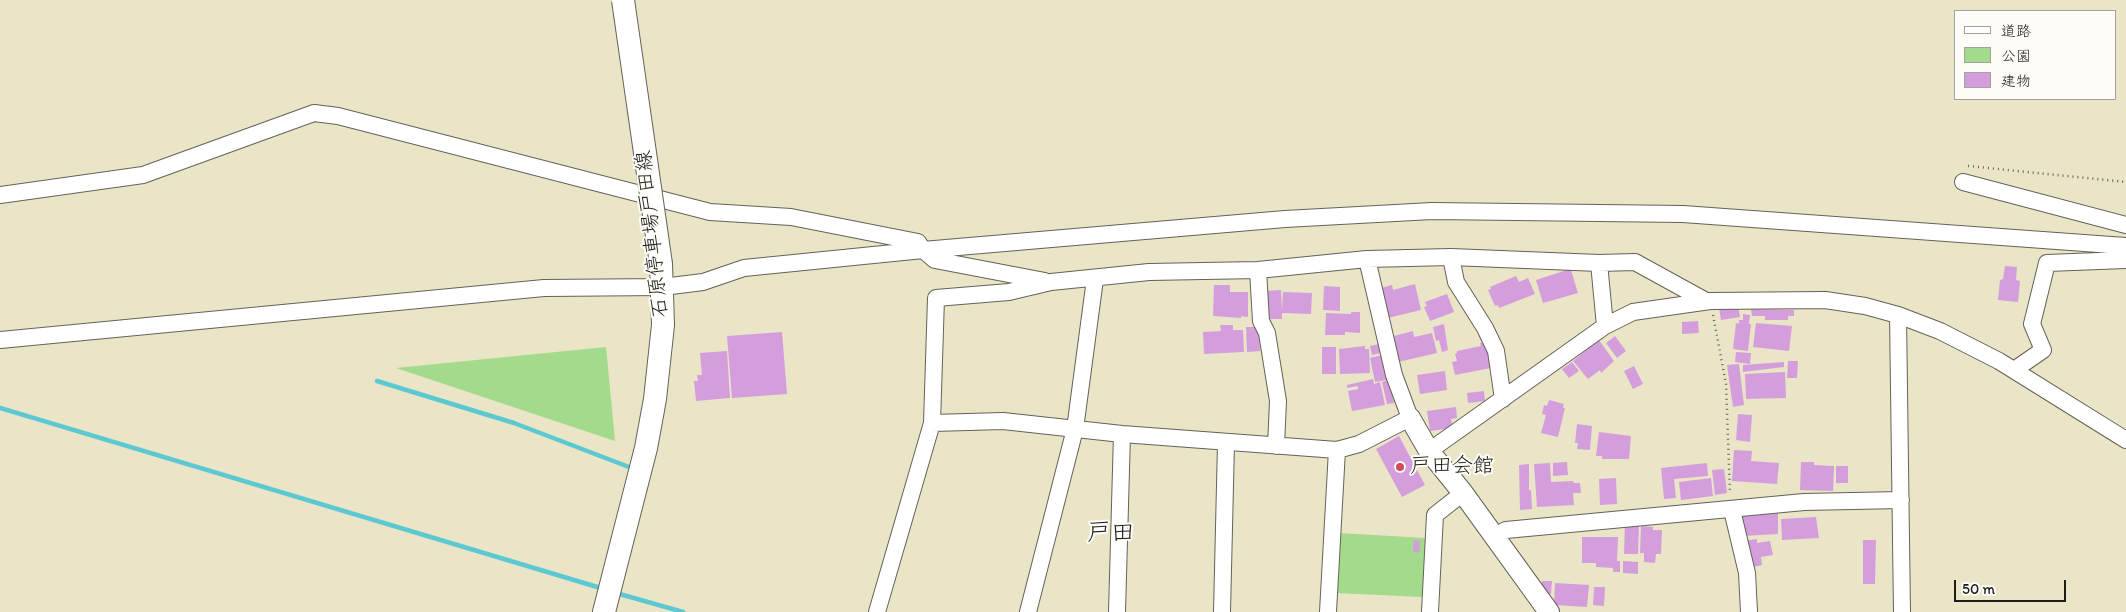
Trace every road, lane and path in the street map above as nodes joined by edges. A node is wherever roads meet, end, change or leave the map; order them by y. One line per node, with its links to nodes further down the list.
1 (624, 0): 15 (main road, 石原停車場戸田線, bridge)
2 (1963, 182): 3 (path); 5 (street)
3 (2126, 182)
4 (0, 195): 7 (street)
5 (2126, 225)
6 (2126, 246): 7 (street)
7 (923, 250): 14 (street); 15 (street)
8 (1451, 257): 9 (street); 11 (street); 21 (street)
9 (1367, 259): 12 (street); 22 (street)
10 (2126, 260): 20 (street)
11 (1599, 263): 16 (street); 18 (street)
12 (1258, 270): 13 (street); 28 (street)
13 (1095, 279): 14 (street); 24 (street)
14 (1051, 282): 23 (street)
15 (663, 287): 19 (street); 35 (main road, 石原停車場戸田線)
16 (1708, 301): 17 (street); 18 (street); 33 (path)
17 (1898, 315): 20 (street); 32 (street)
18 (1605, 326): 21 (street)
19 (0, 340)
20 (2014, 370): 26 (street)
21 (1503, 399): 30 (street)
22 (1410, 418): 29 (street); 30 (street)
23 (932, 424): 24 (street); 36 (street)
24 (1075, 430): 25 (street); 37 (street)
25 (1122, 434): 27 (street); 38 (street)
26 (2126, 440)
27 (1226, 443): 28 (street); 39 (street)
28 (1276, 446): 29 (street)
29 (1337, 450): 40 (street)
30 (1429, 451): 31 (street)
31 (1463, 493): 34 (street); 41 (street)
32 (1900, 500): 33 (street); 44 (street)
33 (1732, 510): 34 (street); 43 (street)
34 (1494, 536): 42 (street)
35 (608, 598)
36 (877, 612)
37 (1028, 612)
38 (1116, 612)
39 (1222, 612)
40 (1328, 612)
41 (1430, 612)
42 (1549, 612)
43 (1749, 612)
44 (1902, 612)

